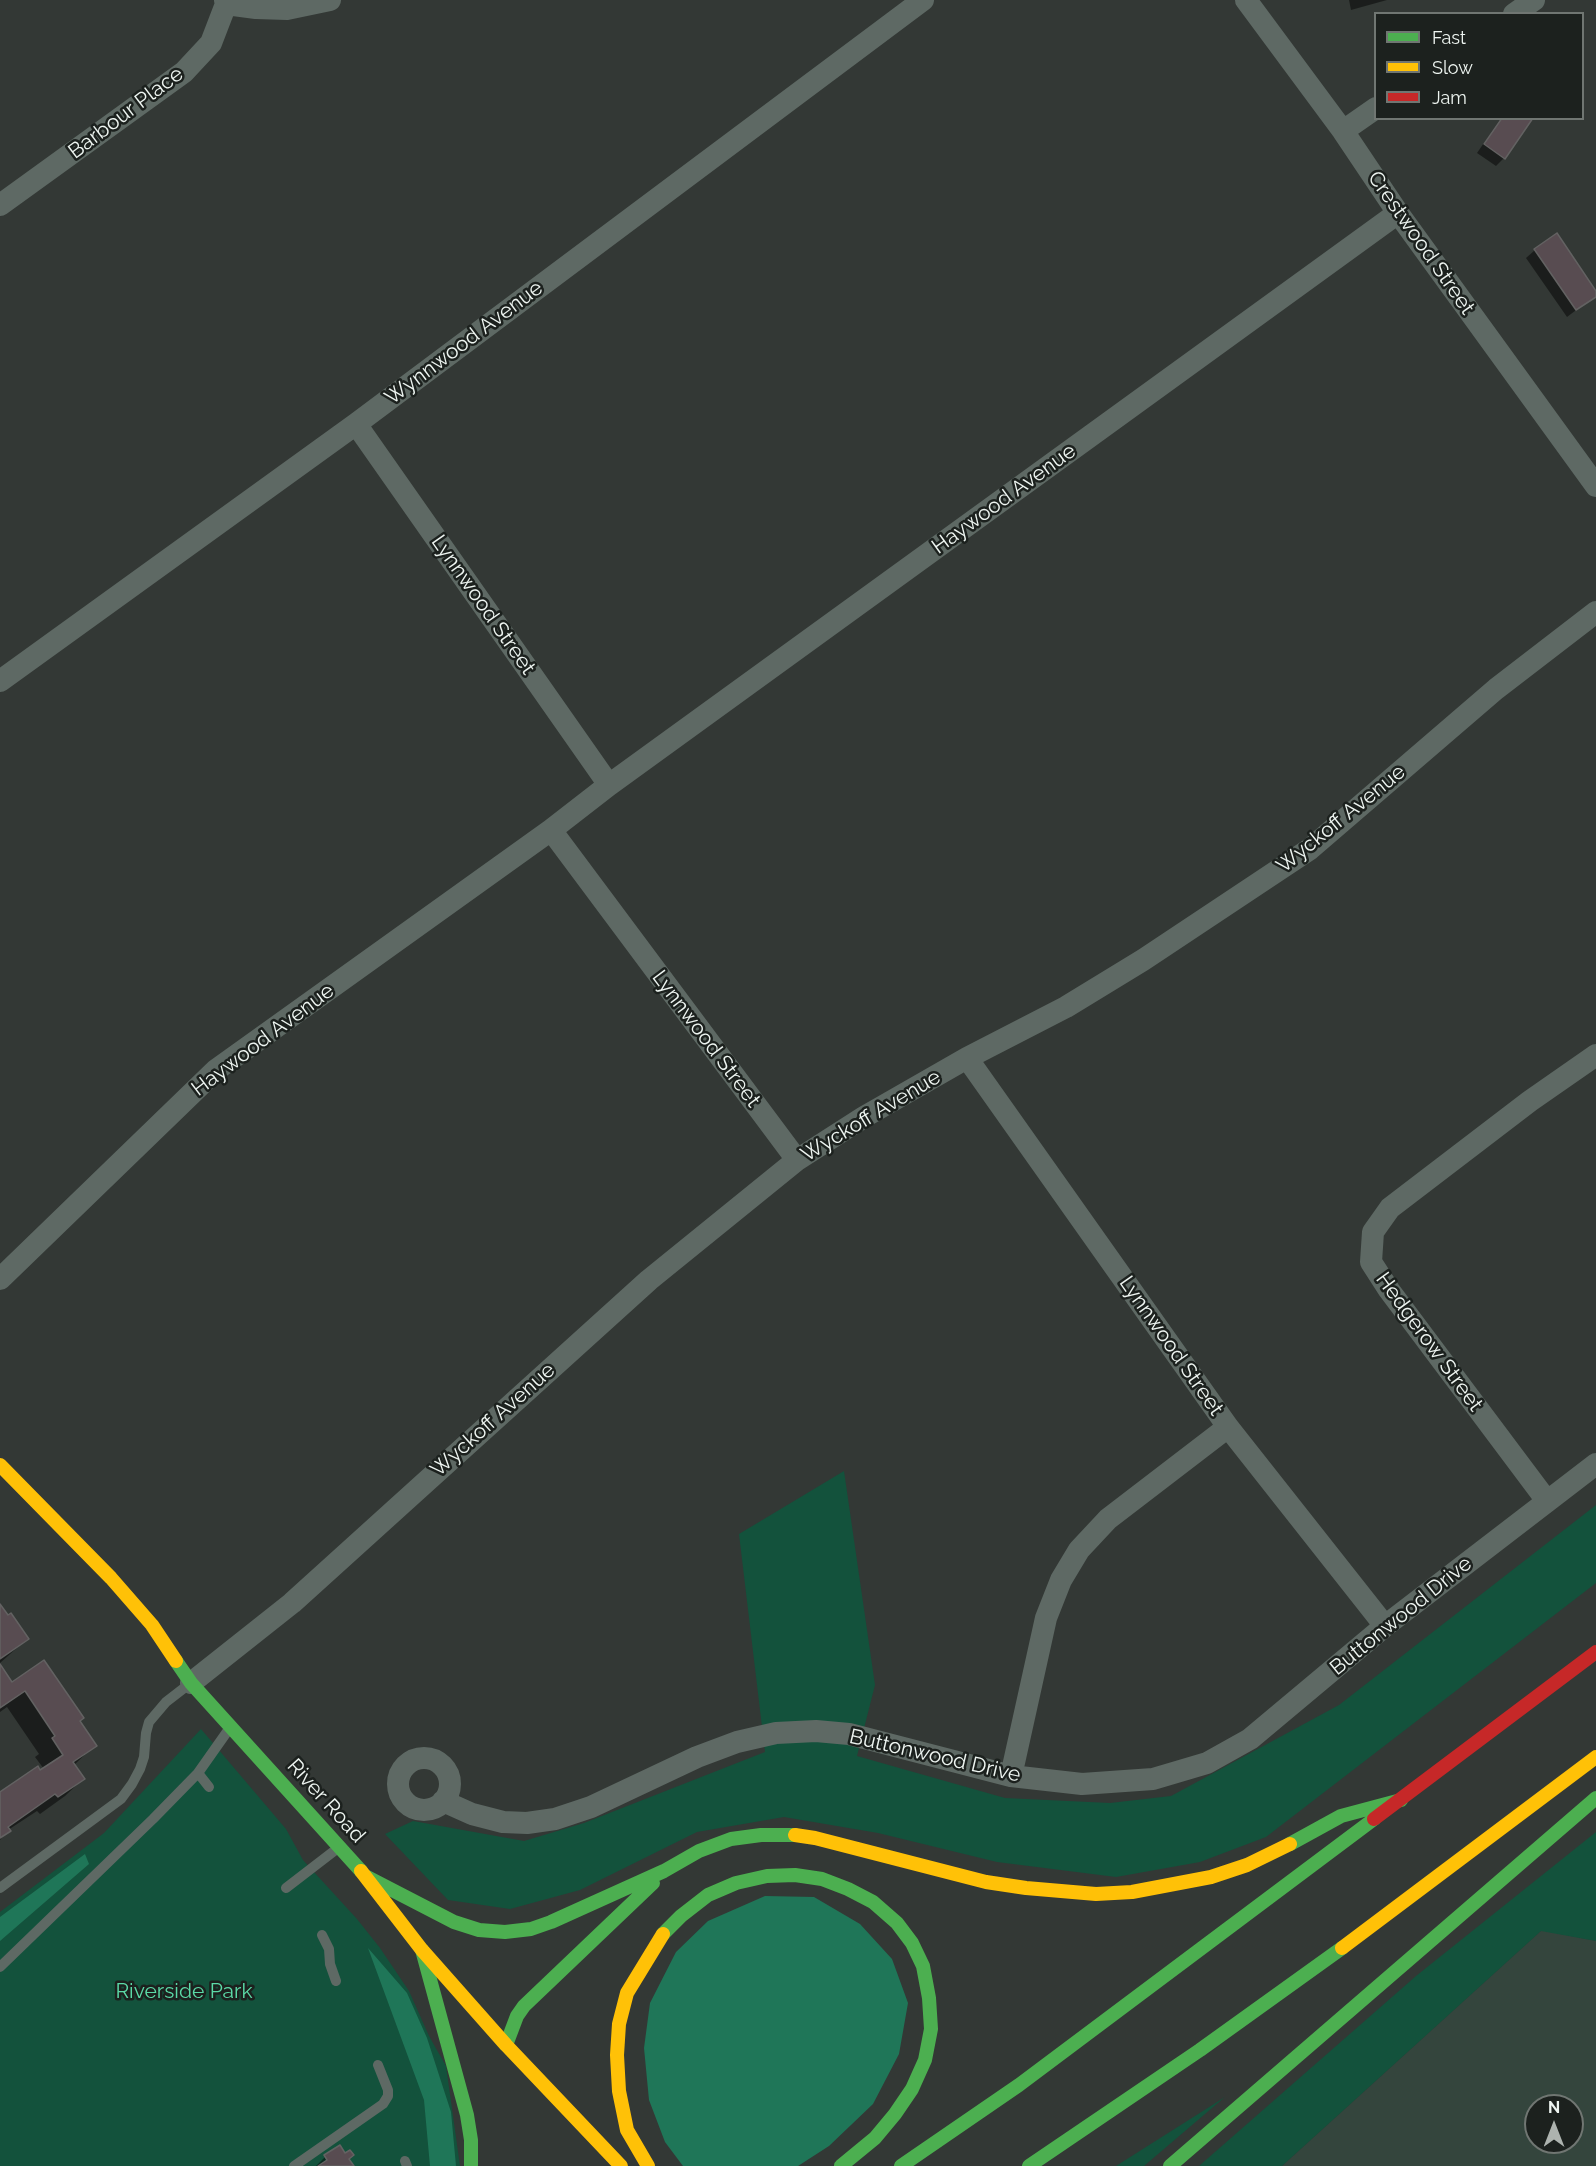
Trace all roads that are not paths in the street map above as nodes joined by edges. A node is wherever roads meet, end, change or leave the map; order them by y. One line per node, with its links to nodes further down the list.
1 (330, 0): 5 (street)
2 (923, 0): 11 (street, Wynnwood Avenue)
3 (1246, 0): 8 (street, Crestwood Street)
4 (1534, 0): 6 (street)
5 (226, 2): 9 (street, Barbour Place)
6 (1517, 12)
7 (1374, 109): 8 (street)
8 (1343, 130): 10 (street, Crestwood Street)
9 (0, 205)
10 (1398, 213): 12 (street, Crestwood Street); 15 (street, Haywood Avenue)
11 (356, 424): 14 (street, Wynnwood Avenue); 15 (street, Lynnwood Street)
12 (1596, 486)
13 (1596, 612): 18 (street, Wyckoff Avenue)
14 (0, 681)
15 (609, 785): 16 (street, Haywood Avenue)
16 (551, 830): 19 (street, Lynnwood Street); 20 (street, Haywood Avenue)
17 (1596, 1055): 24 (street, Hedgerow Street)
18 (967, 1058): 19 (street, Wyckoff Avenue); 21 (street, Lynnwood Street)
19 (797, 1160): 27 (street, Wyckoff Avenue)
20 (0, 1279)
21 (1228, 1427): 25 (street, Lynnwood Street); 31 (street)
22 (1596, 1464): 24 (street, Buttonwood Drive)
23 (0, 1465): 27 (main road, River Road)
24 (1547, 1501): 25 (street, Buttonwood Drive)
25 (1385, 1626): 31 (street, Buttonwood Drive)
26 (1596, 1652): 34 (main road)
27 (191, 1683): 28 (main road, River Road); 39 (lane)
28 (231, 1727): 30 (lane); 36 (main road, River Road)
29 (1596, 1756): 53 (main road)
30 (198, 1773): 32 (lane); 43 (lane)
31 (1011, 1776): 35 (street, Buttonwood Drive)
32 (209, 1787)
33 (1596, 1798): 54 (main road)
34 (1401, 1800): 37 (main road); 52 (main road)
35 (443, 1801)
36 (339, 1847): 38 (main road, River Road); 40 (lane)
37 (664, 1871): 38 (main road); 45 (main road)
38 (367, 1877): 42 (main road, River Road)
39 (0, 1888)
40 (286, 1888)
41 (322, 1935): 44 (lane)
42 (422, 1950): 45 (main road, River Road); 48 (main road)
43 (0, 1967)
44 (336, 1981)
45 (506, 2045): 49 (main road, River Road)
46 (378, 2065): 47 (lane)
47 (294, 2166)
48 (471, 2166)
49 (621, 2166)
50 (648, 2166): 51 (main road)
51 (841, 2166)
52 (901, 2166)
53 (1029, 2166)
54 (1170, 2166)

